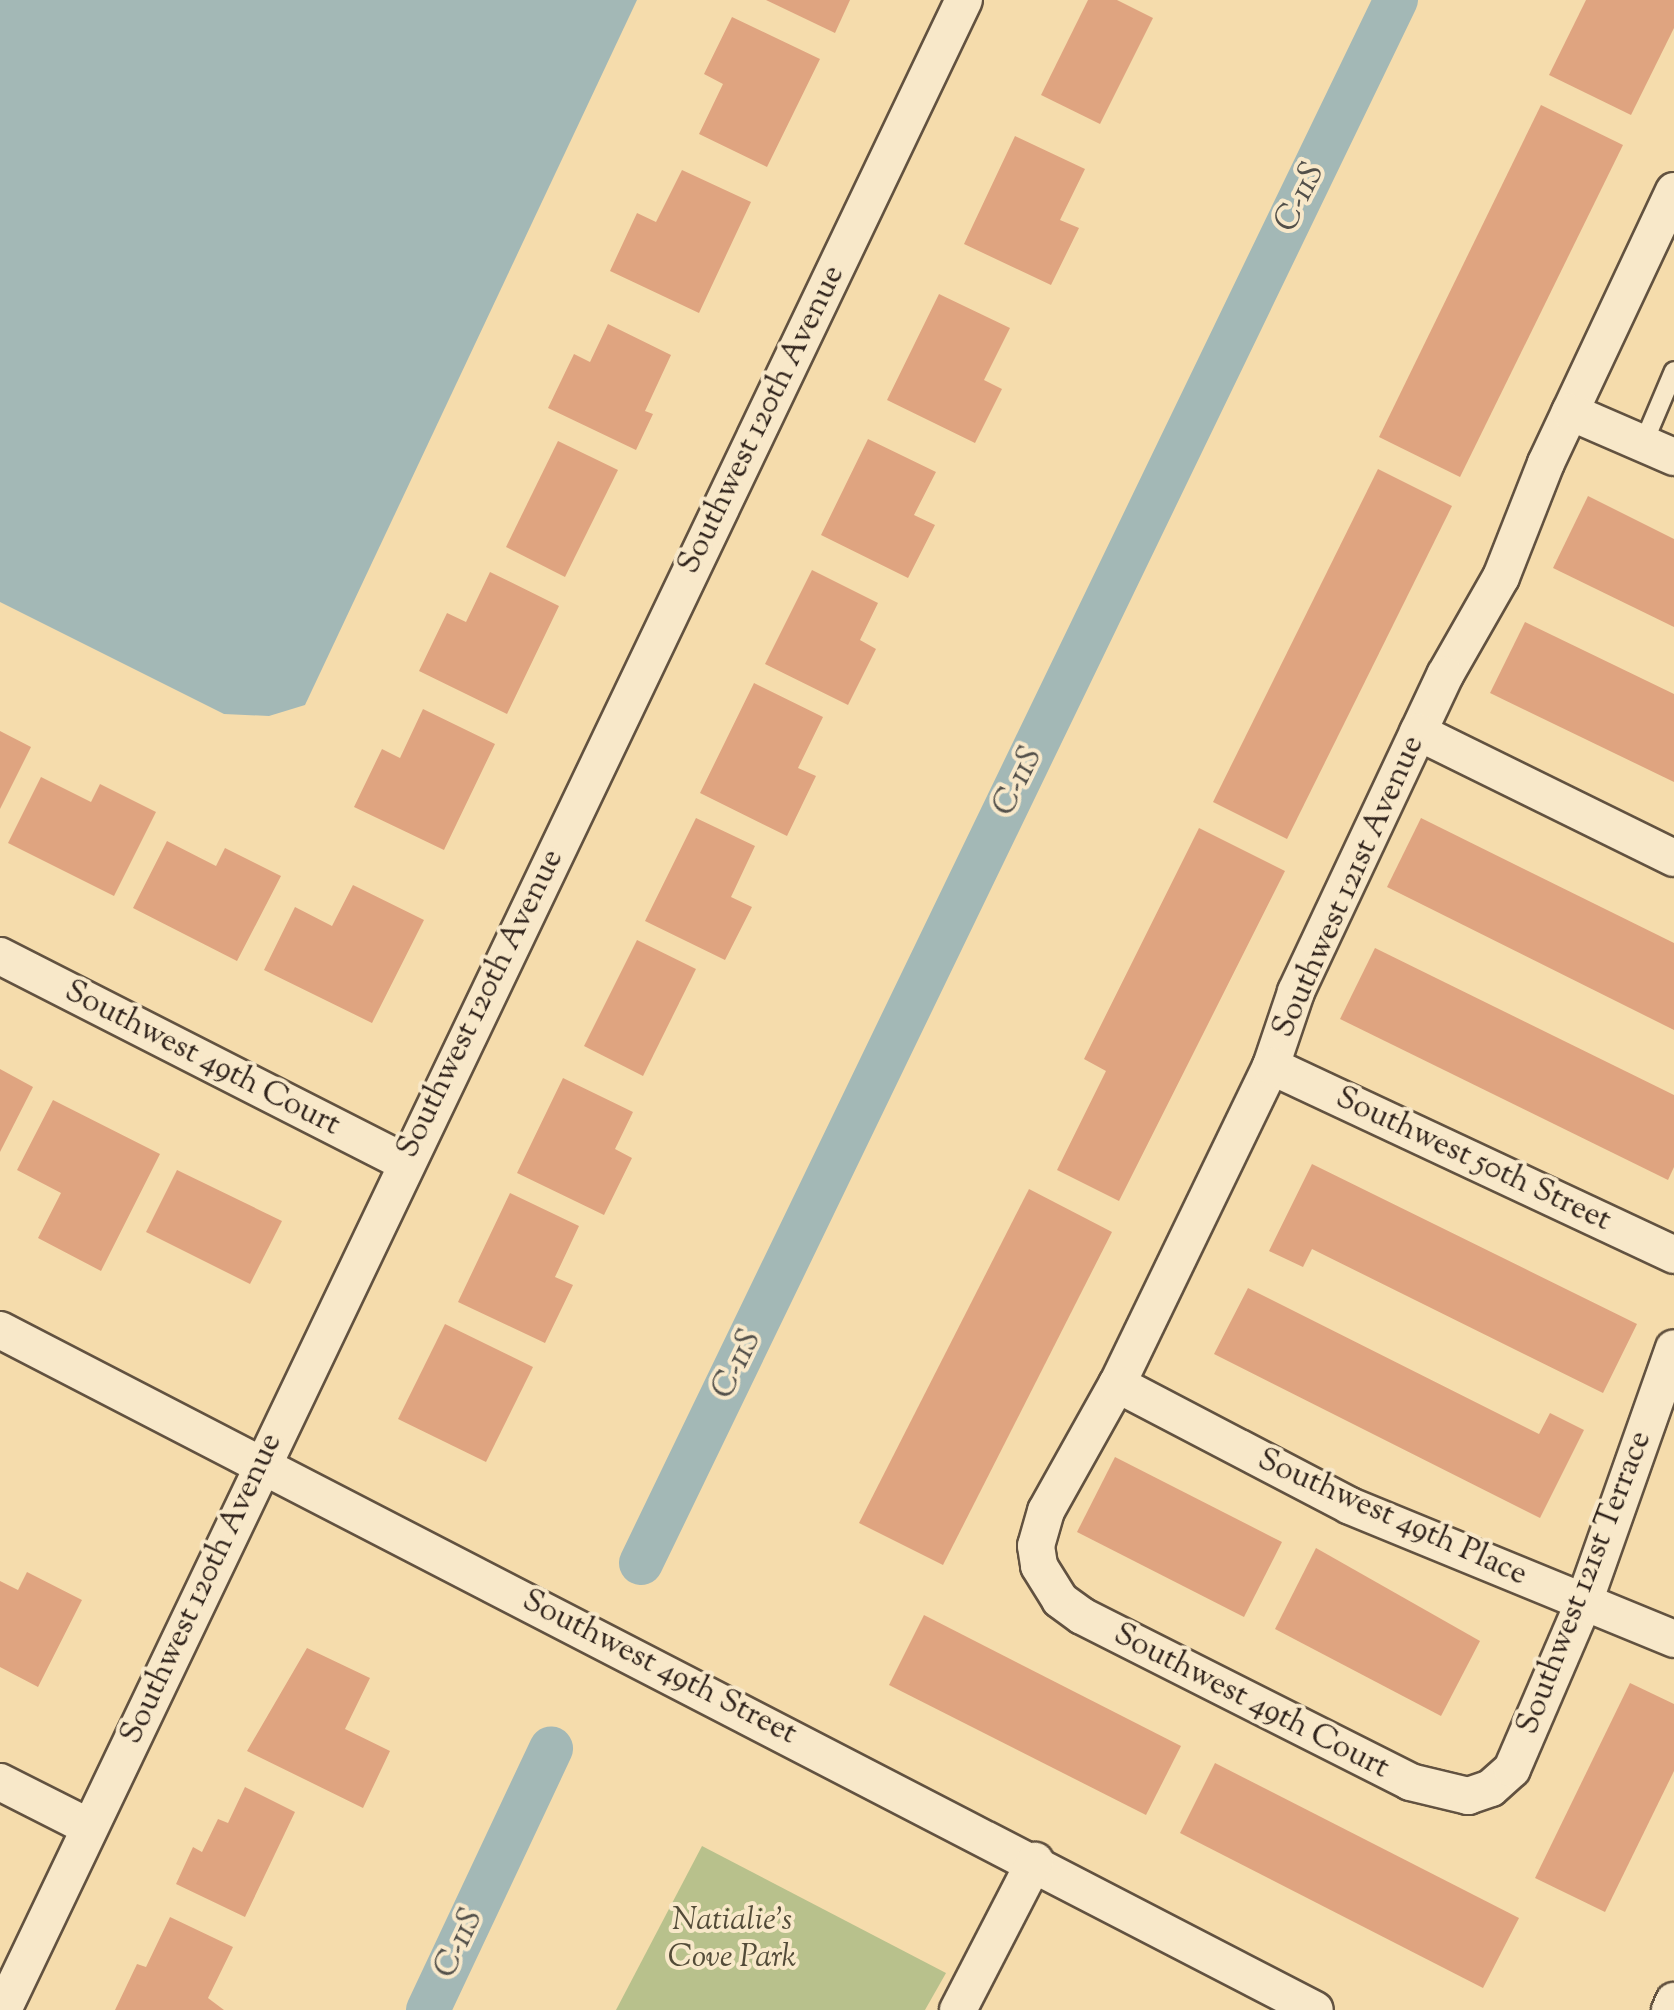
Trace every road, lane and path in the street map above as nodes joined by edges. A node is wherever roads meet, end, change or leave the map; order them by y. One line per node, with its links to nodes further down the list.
1 (964, 0): 10 (street, Southwest 120th Avenue)
2 (1674, 191): 4 (street, Southwest 121st Avenue)
3 (1674, 371): 5 (lane)
4 (1570, 412): 5 (street); 6 (street, Southwest 121st Avenue)
5 (1658, 450)
6 (1418, 732): 7 (street); 9 (street, Southwest 121st Avenue)
7 (1674, 858)
8 (0, 956): 10 (street, Southwest 49th Court)
9 (1271, 1066): 11 (street, Southwest 50th Street); 14 (street, Southwest 121st Avenue)
10 (405, 1162): 15 (street, Southwest 120th Avenue)
11 (1674, 1255)
12 (0, 1330): 15 (street, Southwest 49th Street)
13 (1674, 1348): 17 (street, Southwest 121st Terrace)
14 (1117, 1384): 16 (street, Southwest 121st Avenue); 17 (street, Southwest 49th Place)
15 (261, 1463): 21 (street, Southwest 120th Avenue); 22 (street, Southwest 49th Street)
16 (1046, 1582): 20 (street, Southwest 49th Court)
17 (1584, 1602): 18 (street, Southwest 49th Place); 20 (street, Southwest 121st Terrace)
18 (1674, 1639)
19 (0, 1782): 21 (street)
20 (1468, 1796)
21 (89, 1827): 24 (street, Southwest 120th Avenue)
22 (1035, 1861): 25 (street); 26 (street, Southwest 49th Street)
23 (1674, 2001): 27 (street)
24 (3, 2010)
25 (958, 2010)
26 (1315, 2010)
27 (1670, 2010)

